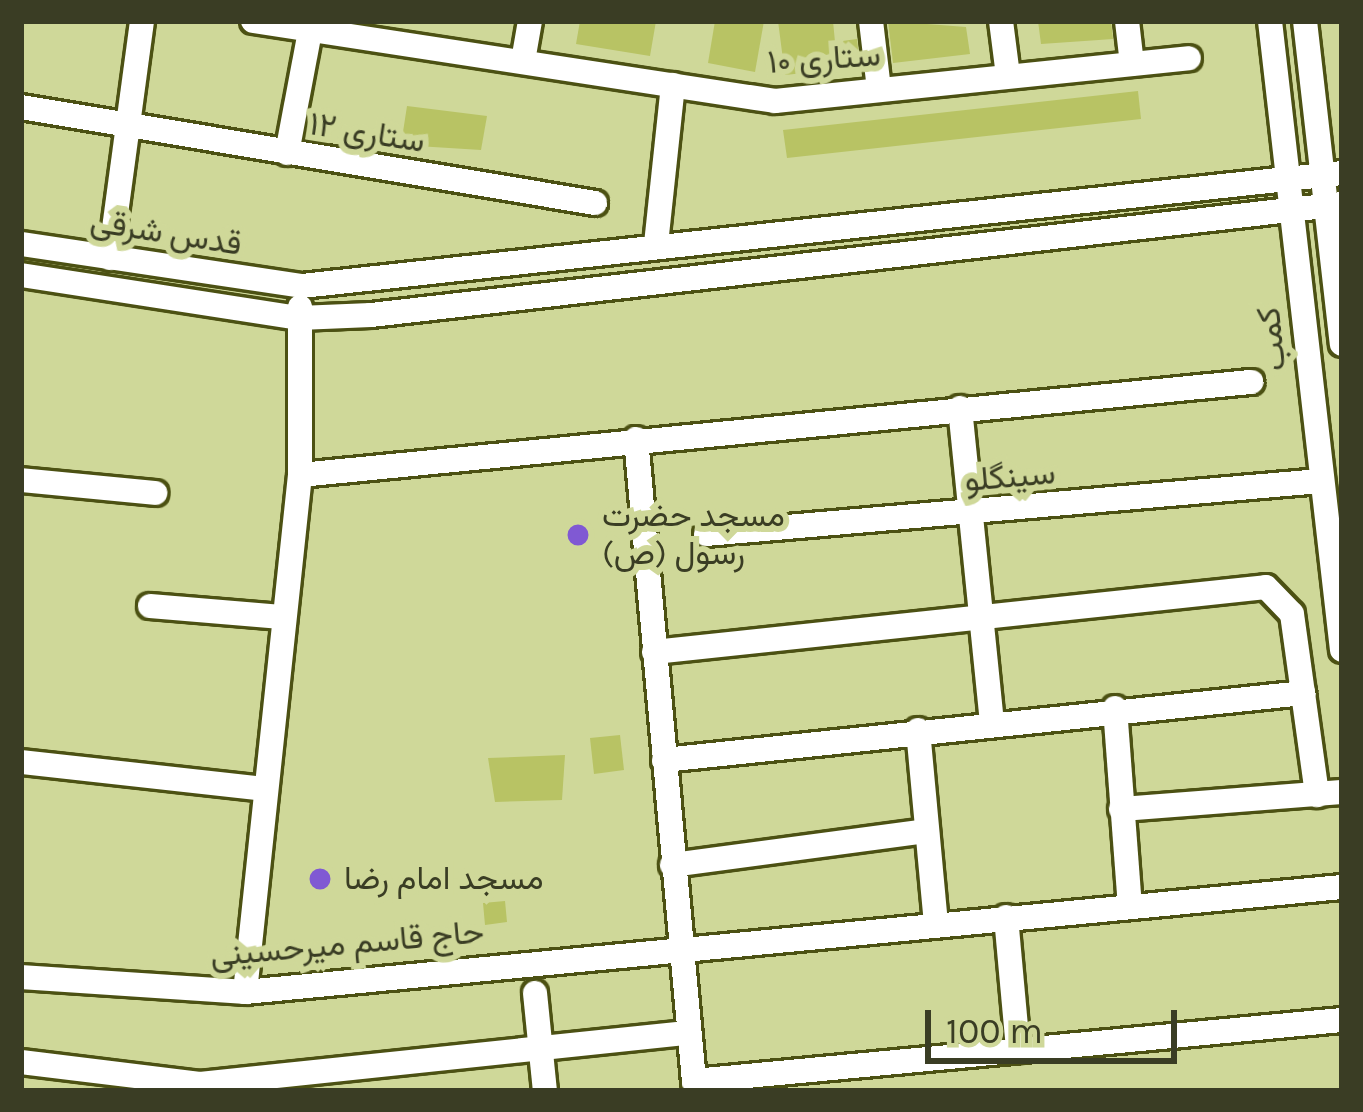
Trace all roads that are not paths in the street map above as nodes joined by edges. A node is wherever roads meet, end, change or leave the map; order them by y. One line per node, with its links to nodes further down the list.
1 (142, 21): 17 (street)
2 (253, 21): 9 (street, ستاری ۱۰)
3 (530, 21): 11 (street)
4 (871, 21): 15 (street)
5 (1001, 21): 13 (street)
6 (1127, 21): 12 (street)
7 (1270, 21): 22 (street, کمب)
8 (1305, 21): 19 (street, کمب)
9 (311, 25): 11 (street, ستاری ۱۰); 18 (street)
10 (1189, 58): 12 (street, ستاری ۱۰)
11 (523, 62): 14 (street, ستاری ۱۰)
12 (1132, 64): 13 (street, ستاری ۱۰)
13 (1008, 76): 15 (street, ستاری ۱۰)
14 (673, 85): 15 (street, ستاری ۱۰); 24 (street)
15 (879, 89)
16 (21, 107): 17 (street, ستاری ۱۲)
17 (128, 127): 18 (street, ستاری ۱۲); 25 (street)
18 (287, 153): 20 (street, ستاری ۱۲)
19 (1332, 174): 21 (street, کمب); 24 (street, قدس شرقی)
20 (595, 202)
21 (1333, 206): 22 (street); 28 (street, کمب)
22 (1292, 208): 29 (street); 36 (street, کمب)
23 (26, 244): 25 (street, قدس شرقی); 26 (street)
24 (656, 244): 27 (street, قدس شرقی)
25 (110, 258): 27 (street, قدس شرقی)
26 (23, 275): 29 (street)
27 (302, 286): 29 (street)
28 (1340, 311): 30 (street, کمب)
29 (299, 318): 34 (street)
30 (1342, 344)
31 (1251, 382): 32 (street)
32 (960, 408): 33 (street); 38 (street)
33 (636, 439): 34 (street); 44 (street)
34 (300, 475): 41 (street)
35 (21, 480): 37 (street)
36 (1320, 481): 38 (street, سینگلو); 43 (street, کمب)
37 (155, 494)
38 (971, 514): 39 (street, سینگلو); 42 (street)
39 (706, 534)
40 (150, 606): 41 (street)
41 (282, 617): 51 (street)
42 (980, 617): 44 (street); 45 (street); 47 (street)
43 (1342, 650)
44 (654, 652): 49 (street)
45 (1304, 693): 46 (street); 52 (street)
46 (1115, 708): 47 (street); 53 (street)
47 (992, 721): 48 (street)
48 (918, 730): 49 (street); 54 (street)
49 (664, 760): 55 (street)
50 (21, 762): 51 (street)
51 (266, 789): 62 (street)
52 (1329, 794): 53 (street)
53 (1121, 809): 57 (street)
54 (927, 831): 55 (street); 59 (street)
55 (672, 866): 60 (street)
56 (1342, 887): 57 (street, حاج قاسم میرحسینی)
57 (1130, 906): 58 (street, حاج قاسم میرحسینی)
58 (1006, 917): 59 (street, حاج قاسم میرحسینی); 67 (street)
59 (936, 923): 60 (street, حاج قاسم میرحسینی)
60 (679, 946): 62 (street, حاج قاسم میرحسینی); 65 (street)
61 (21, 977): 62 (street, حاج قاسم میرحسینی)
62 (245, 992)
63 (536, 993): 66 (street)
64 (1342, 1020): 67 (street)
65 (688, 1033): 66 (street); 69 (street)
66 (541, 1048): 70 (street); 71 (street)
67 (1018, 1050): 69 (street)
68 (21, 1062): 70 (street)
69 (694, 1086)
70 (200, 1087)
71 (544, 1091)

